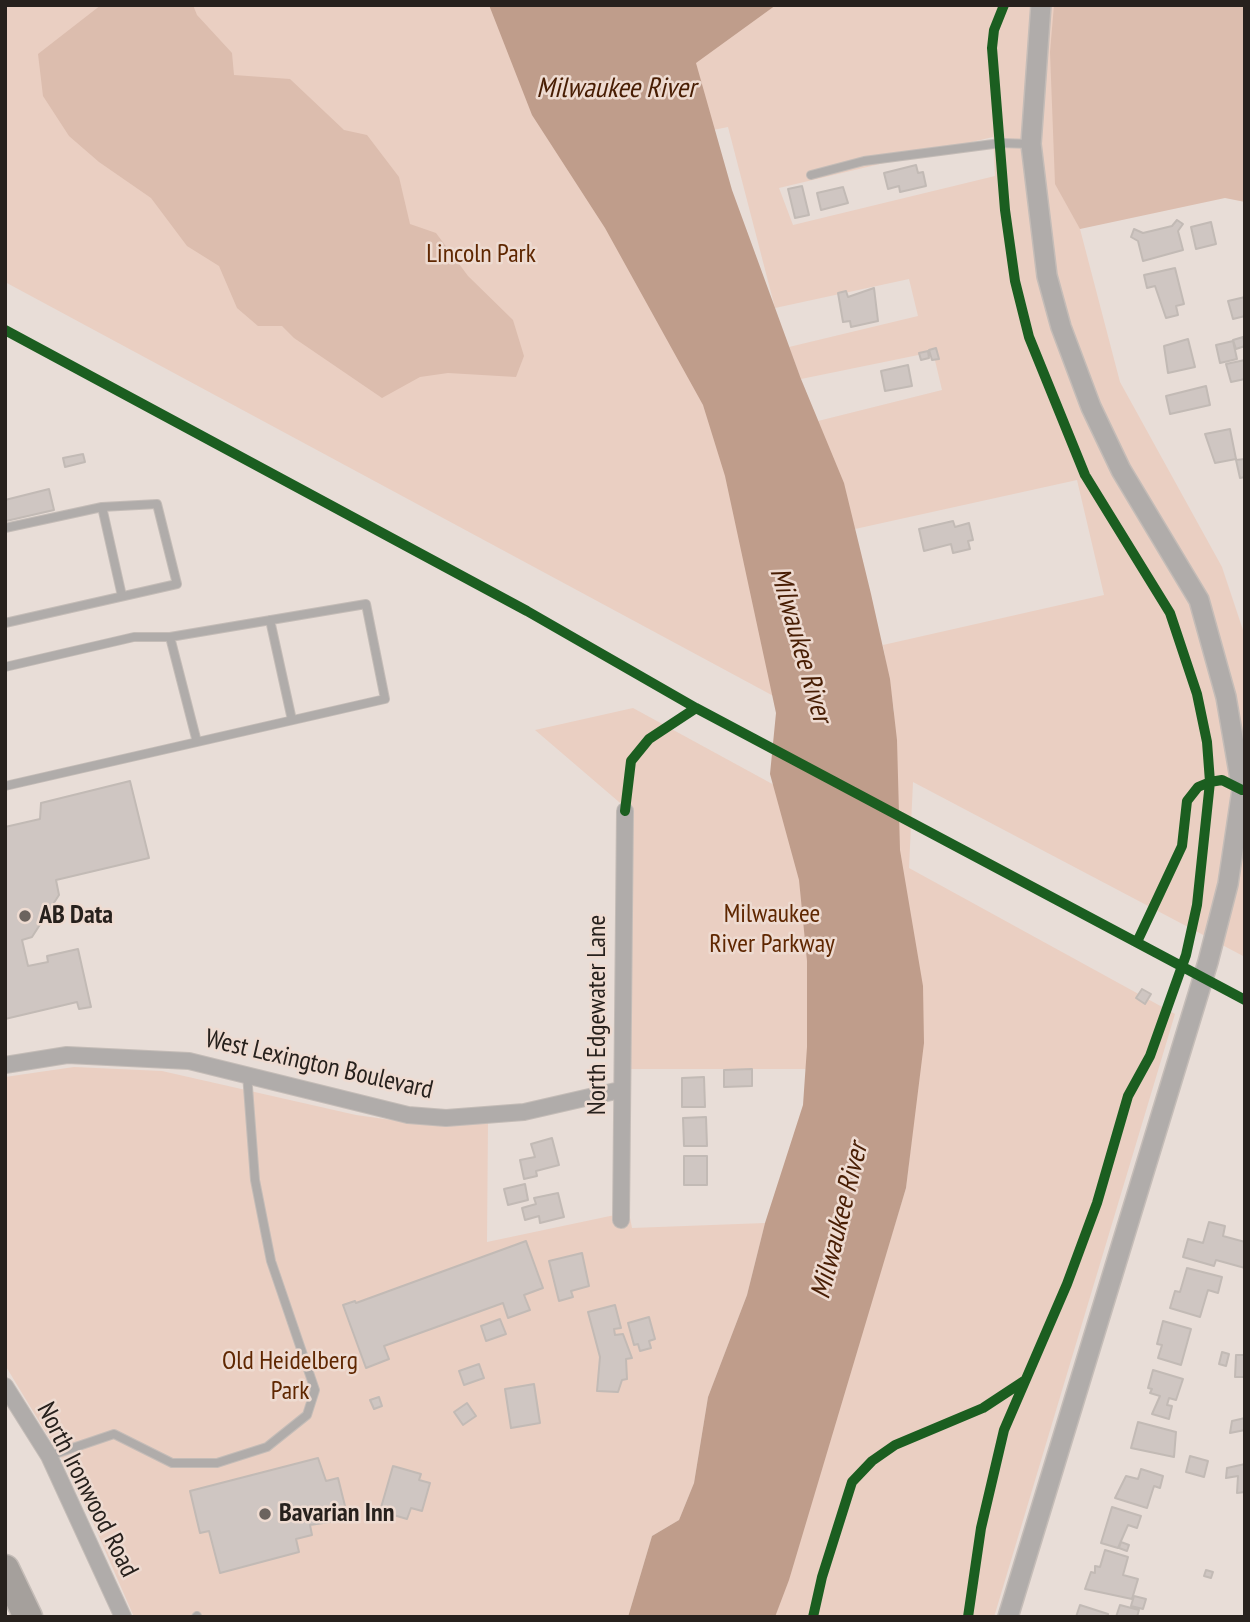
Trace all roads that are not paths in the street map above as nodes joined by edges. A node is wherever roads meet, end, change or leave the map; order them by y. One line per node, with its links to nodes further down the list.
1 (1041, 5): 2 (street)
2 (1031, 144): 3 (lane); 14 (street)
3 (811, 175)
4 (102, 507): 5 (lane); 6 (lane); 6 (lane)
5 (5, 528)
6 (122, 596): 8 (lane)
7 (270, 620): 9 (lane); 11 (lane); 11 (lane)
8 (5, 623)
9 (170, 637): 10 (lane); 12 (lane)
10 (5, 667)
11 (292, 720): 12 (lane)
12 (197, 742): 13 (lane)
13 (5, 786)
14 (1243, 790): 27 (street)
15 (625, 811): 18 (street, North Edgewater Lane)
16 (5, 1065): 17 (street, West Lexington Boulevard)
17 (247, 1074): 18 (street, West Lexington Boulevard); 21 (lane)
18 (620, 1090): 19 (street, North Edgewater Lane)
19 (621, 1220)
20 (5, 1386): 21 (street, North Ironwood Road)
21 (49, 1456): 26 (street, North Ironwood Road)
22 (5, 1569): 25 (highway)
23 (5, 1599): 24 (highway)
24 (11, 1617)
25 (28, 1617)
26 (124, 1617)
27 (1008, 1617)

